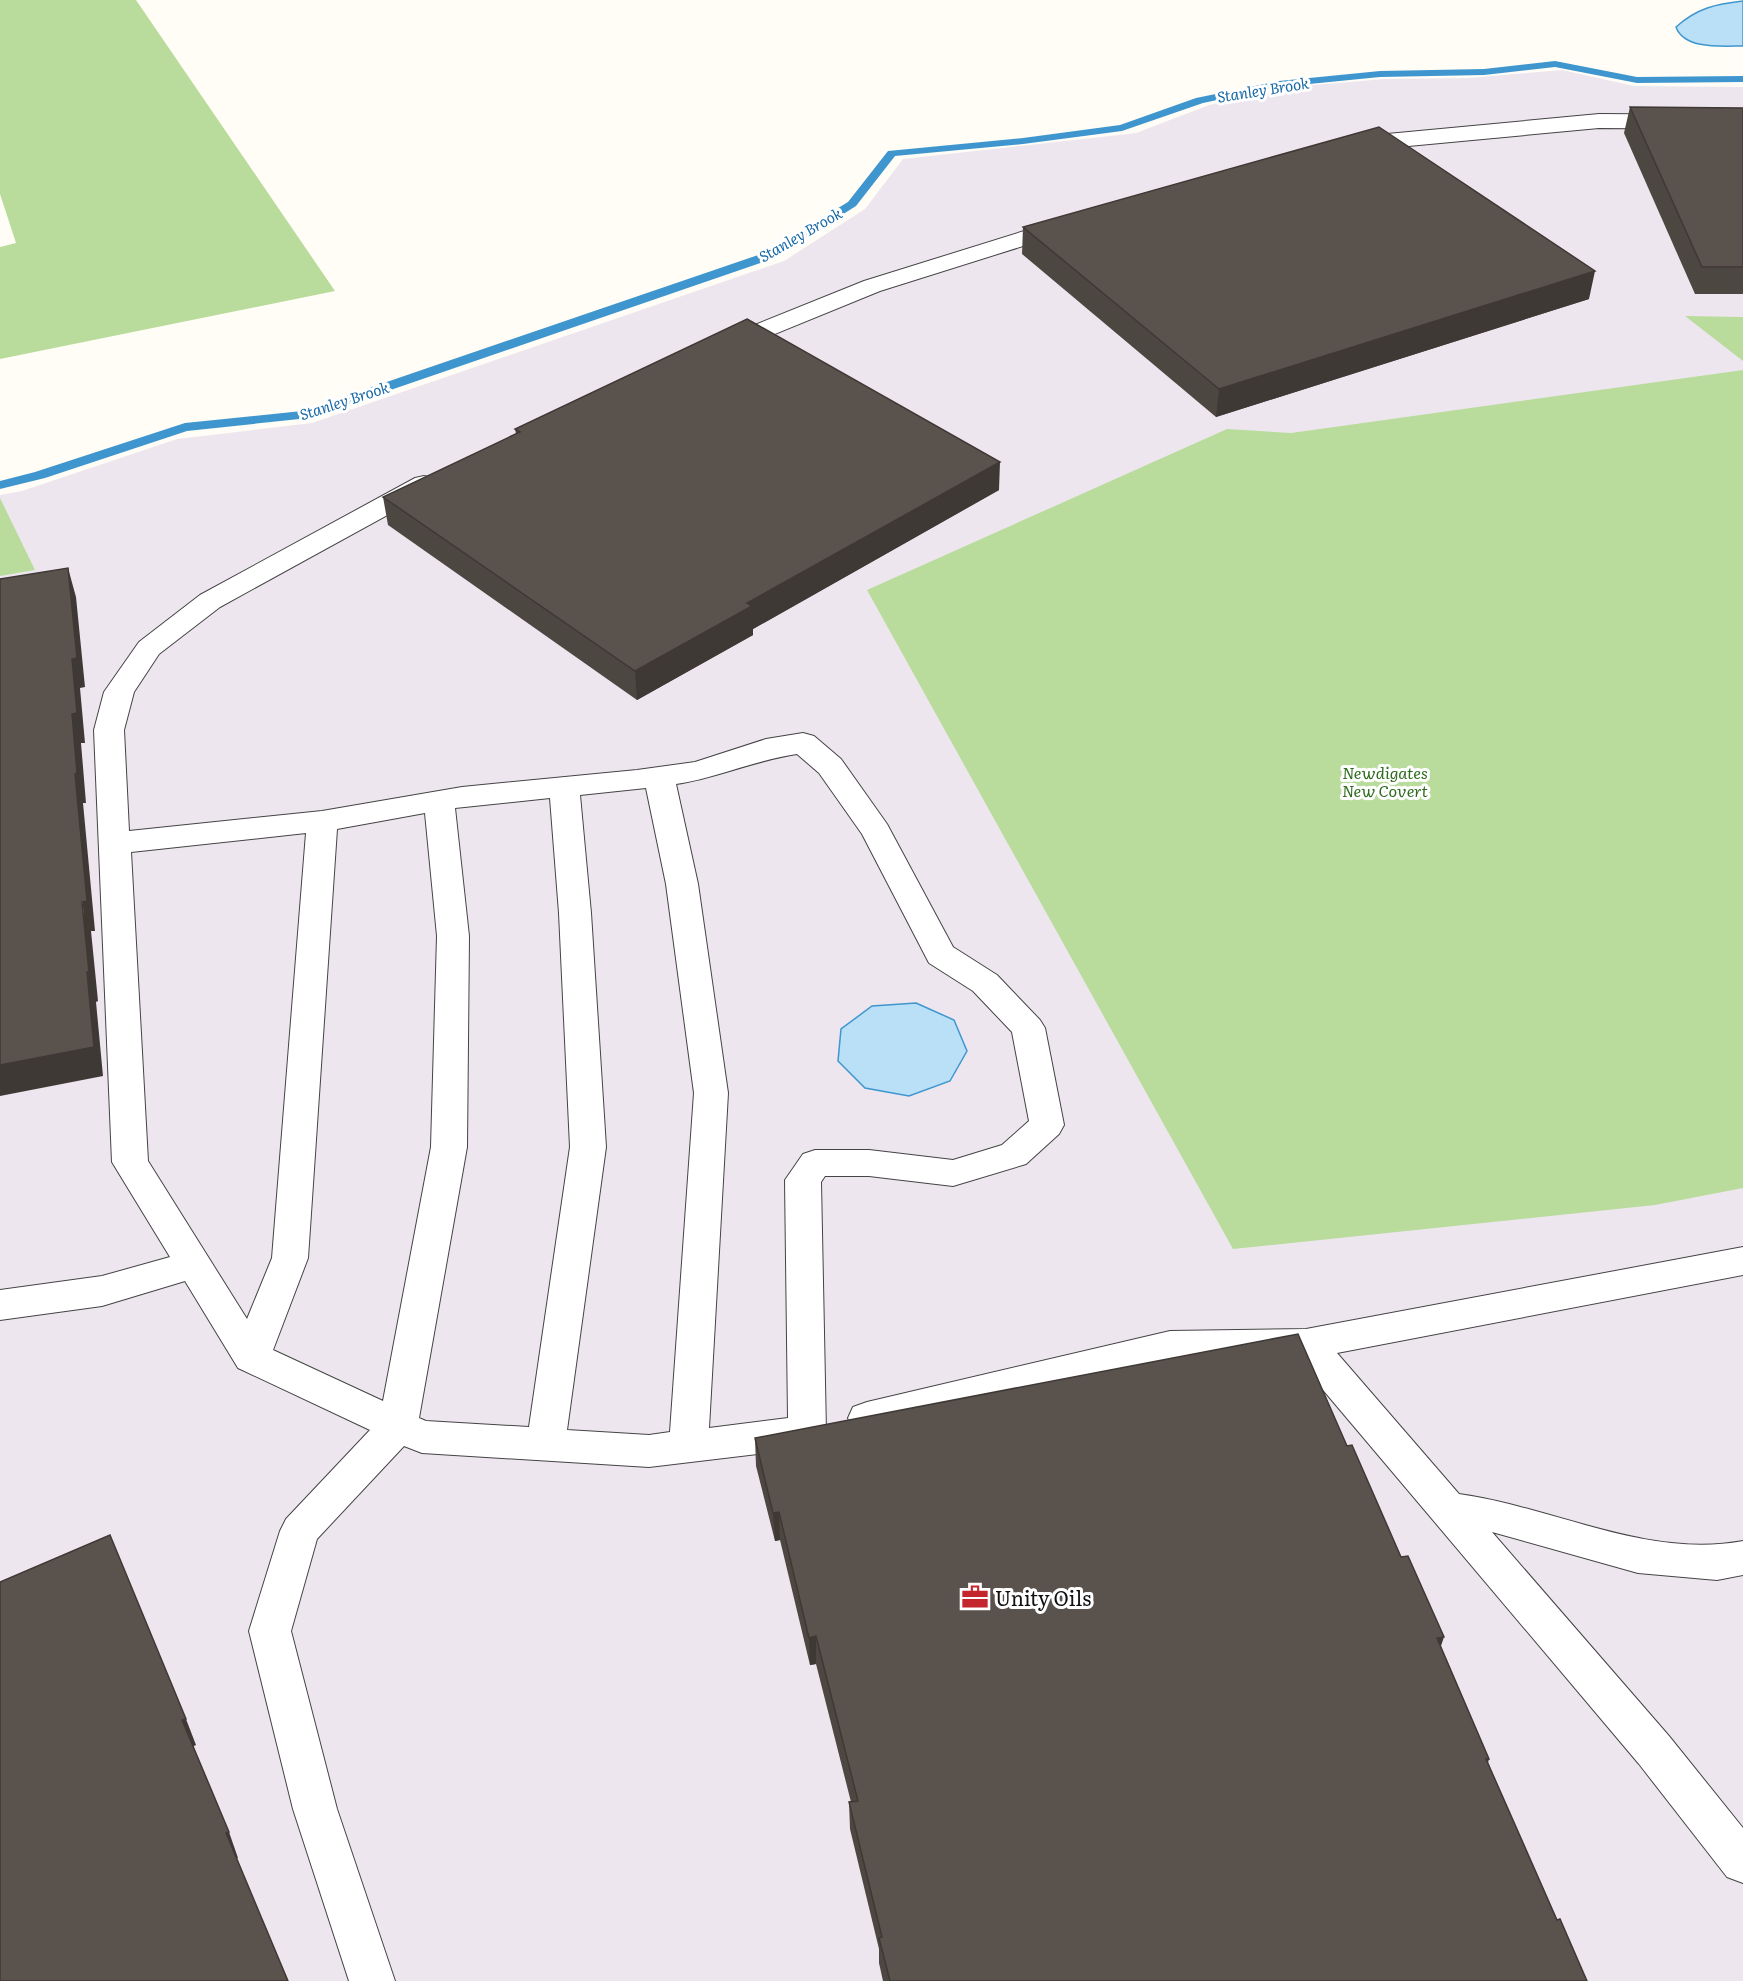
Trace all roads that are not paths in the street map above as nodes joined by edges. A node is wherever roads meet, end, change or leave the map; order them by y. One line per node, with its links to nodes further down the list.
1 (1743, 122): 2 (lane)
2 (1331, 150)
3 (1083, 220): 4 (lane)
4 (696, 357)
5 (449, 471): 10 (lane)
6 (659, 777): 7 (lane); 17 (lane); 19 (lane)
7 (564, 786): 8 (lane); 18 (lane)
8 (439, 800): 9 (lane); 16 (lane)
9 (322, 821): 10 (lane); 15 (lane)
10 (114, 843): 12 (lane)
11 (1743, 1261): 14 (lane)
12 (194, 1264): 13 (lane); 15 (lane)
13 (0, 1305)
14 (1306, 1344): 17 (lane); 20 (lane)
15 (251, 1357): 16 (lane)
16 (398, 1426): 18 (lane); 23 (lane)
17 (807, 1432): 19 (lane)
18 (546, 1445): 19 (lane)
19 (687, 1447)
20 (1447, 1509): 21 (lane); 22 (lane)
21 (1743, 1558)
22 (1743, 1862)
23 (372, 1981)

